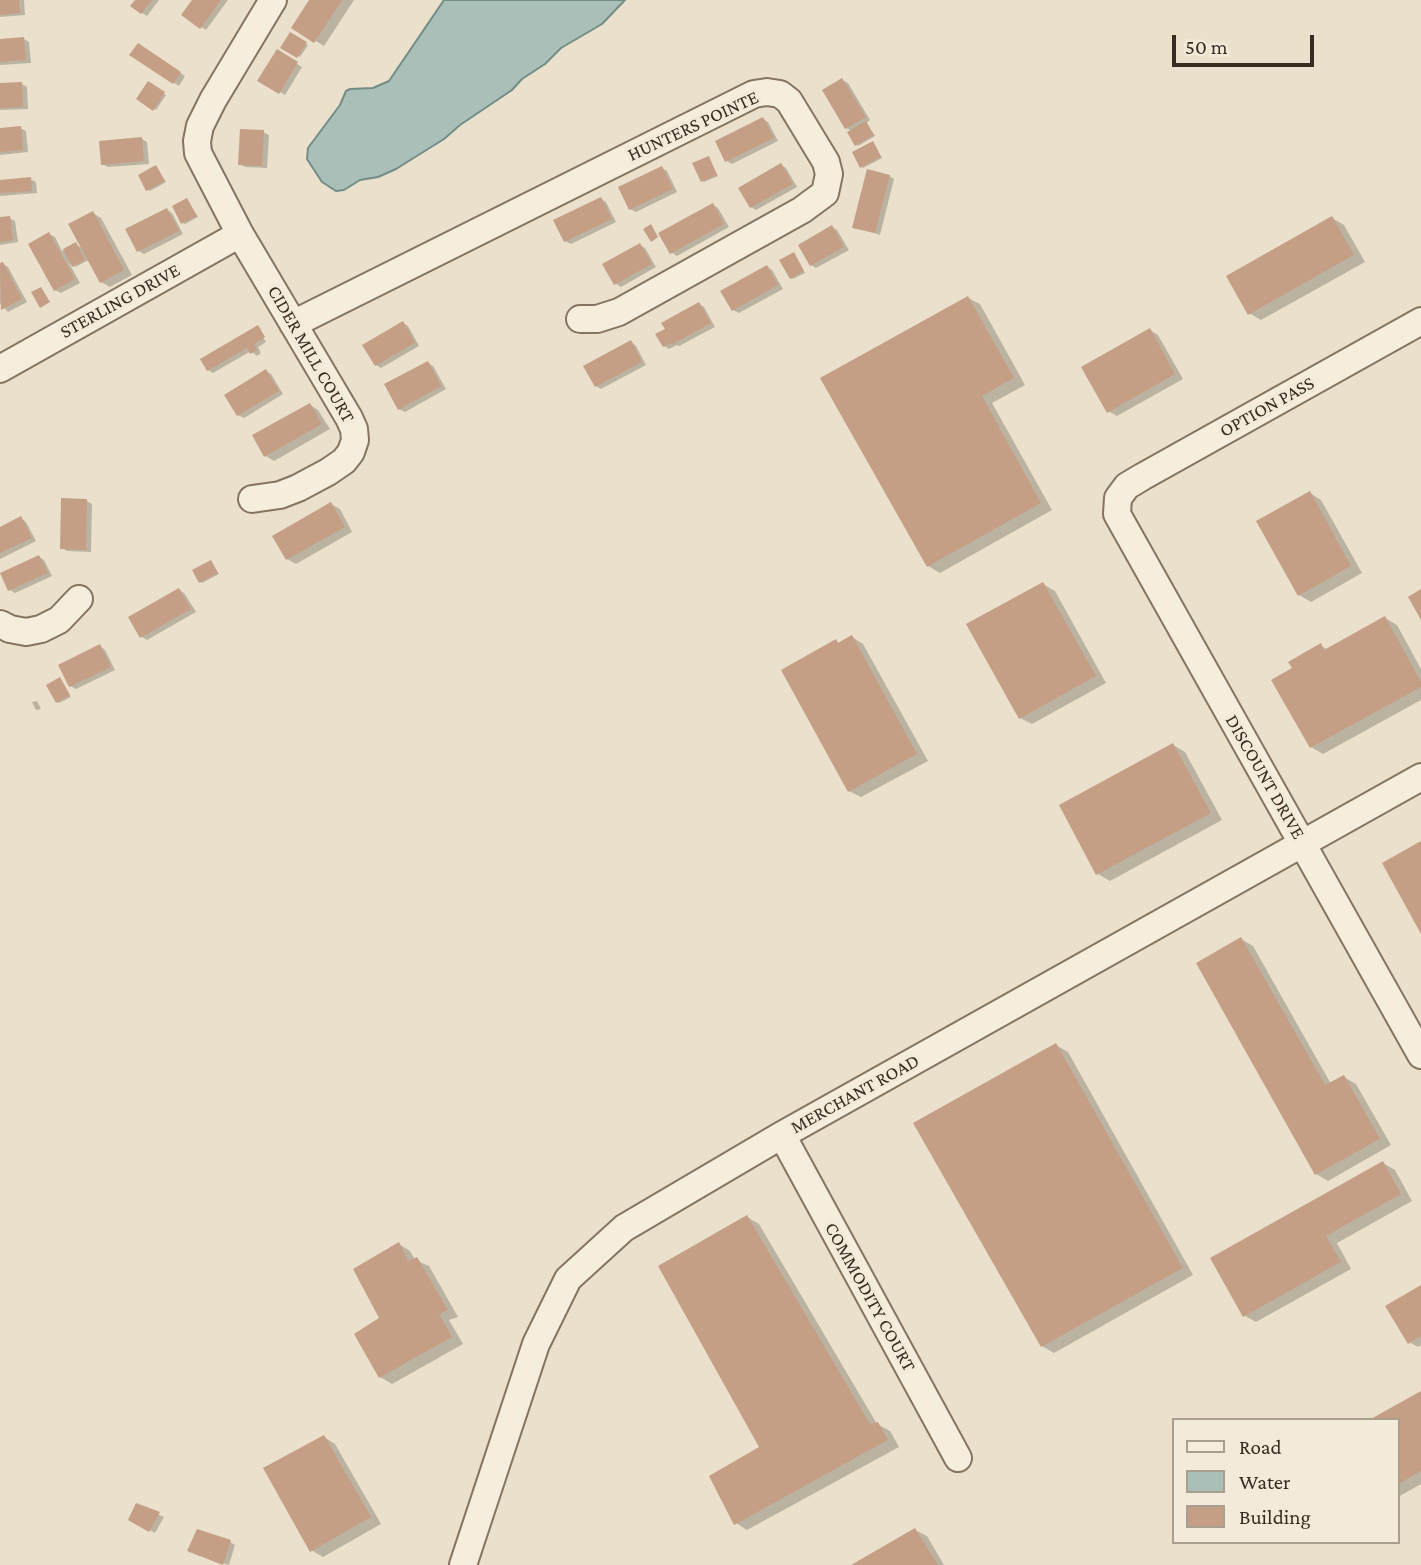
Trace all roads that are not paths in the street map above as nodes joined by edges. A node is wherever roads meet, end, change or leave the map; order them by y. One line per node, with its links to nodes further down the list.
1 (273, 0): 2 (street, CIDER MILL COURT)
2 (240, 234): 5 (street, CIDER MILL COURT); 6 (street, STERLING DRIVE)
3 (580, 318): 5 (street, HUNTERS POINTE)
4 (1421, 321): 7 (street, OPTION PASS)
5 (293, 324): 8 (street, CIDER MILL COURT)
6 (0, 369)
7 (1118, 498): 12 (street, DISCOUNT DRIVE)
8 (252, 499)
9 (79, 600): 10 (street)
10 (0, 624)
11 (1421, 777): 12 (street, MERCHANT ROAD)
12 (1303, 843): 13 (street, DISCOUNT DRIVE); 14 (street, MERCHANT ROAD)
13 (1421, 1055)
14 (782, 1135): 15 (street, COMMODITY COURT); 16 (street, MERCHANT ROAD)
15 (958, 1458)
16 (463, 1565)

